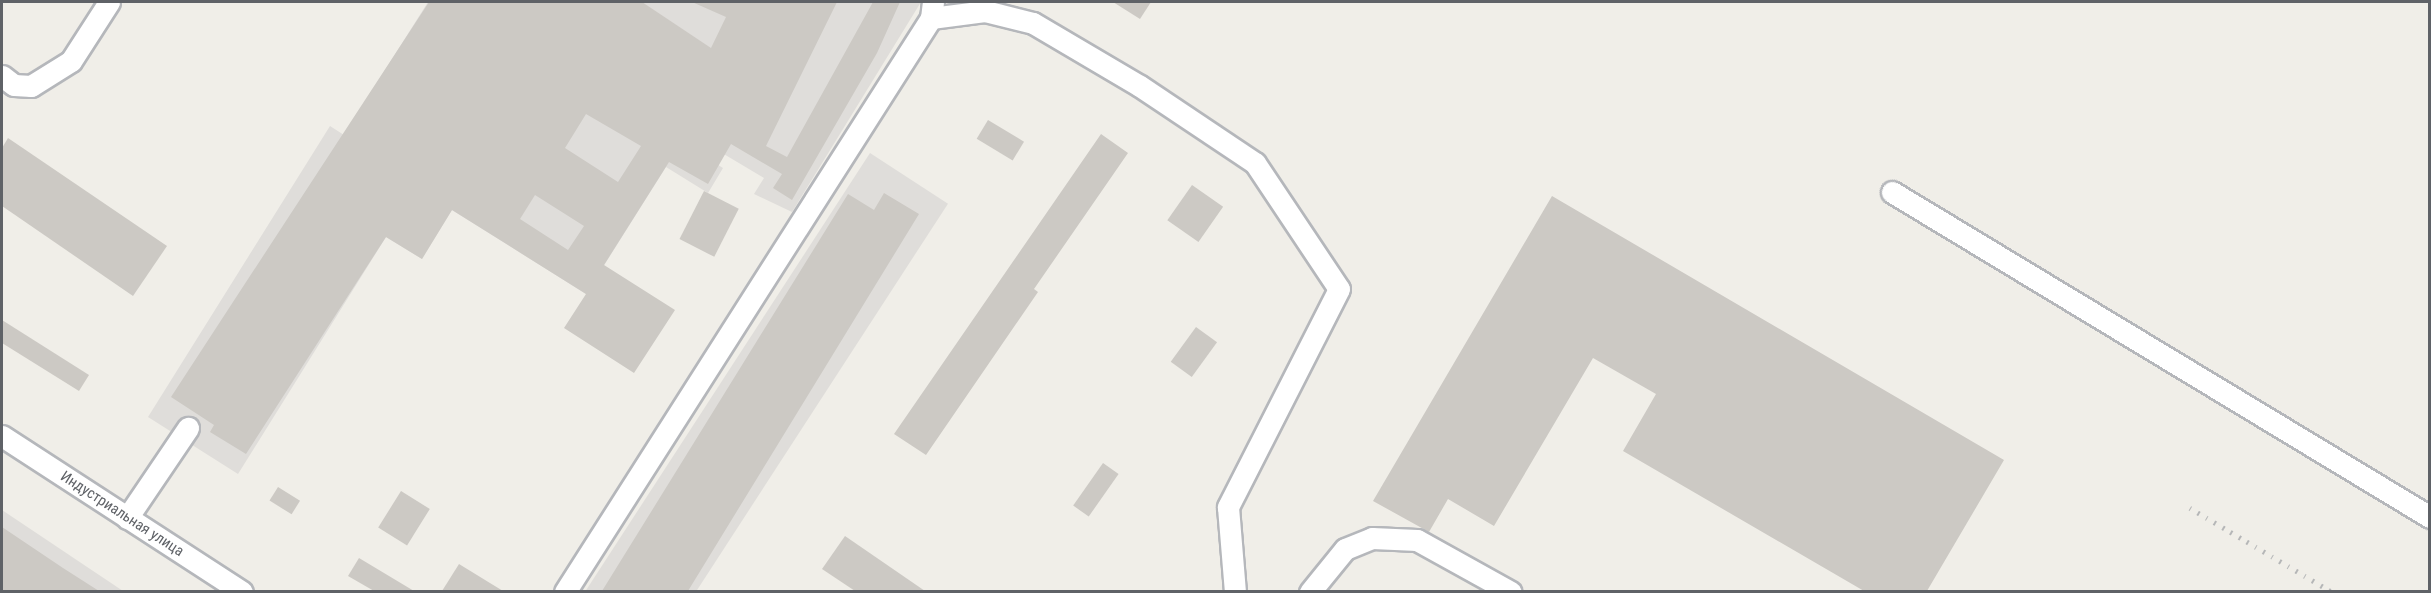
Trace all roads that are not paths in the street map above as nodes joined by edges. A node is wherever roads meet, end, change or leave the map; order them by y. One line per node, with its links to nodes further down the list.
1 (109, 2): 4 (street)
2 (978, 2): 3 (street)
3 (932, 10): 11 (street); 12 (street)
4 (2, 76)
5 (1892, 192): 8 (street)
6 (188, 428): 9 (street)
7 (2, 436): 9 (street, Индустриальная улица)
8 (2430, 517)
9 (127, 518): 10 (street, Индустриальная улица)
10 (242, 591)
11 (565, 591)
12 (1235, 591)
13 (1310, 591): 14 (street)
14 (1511, 591)

